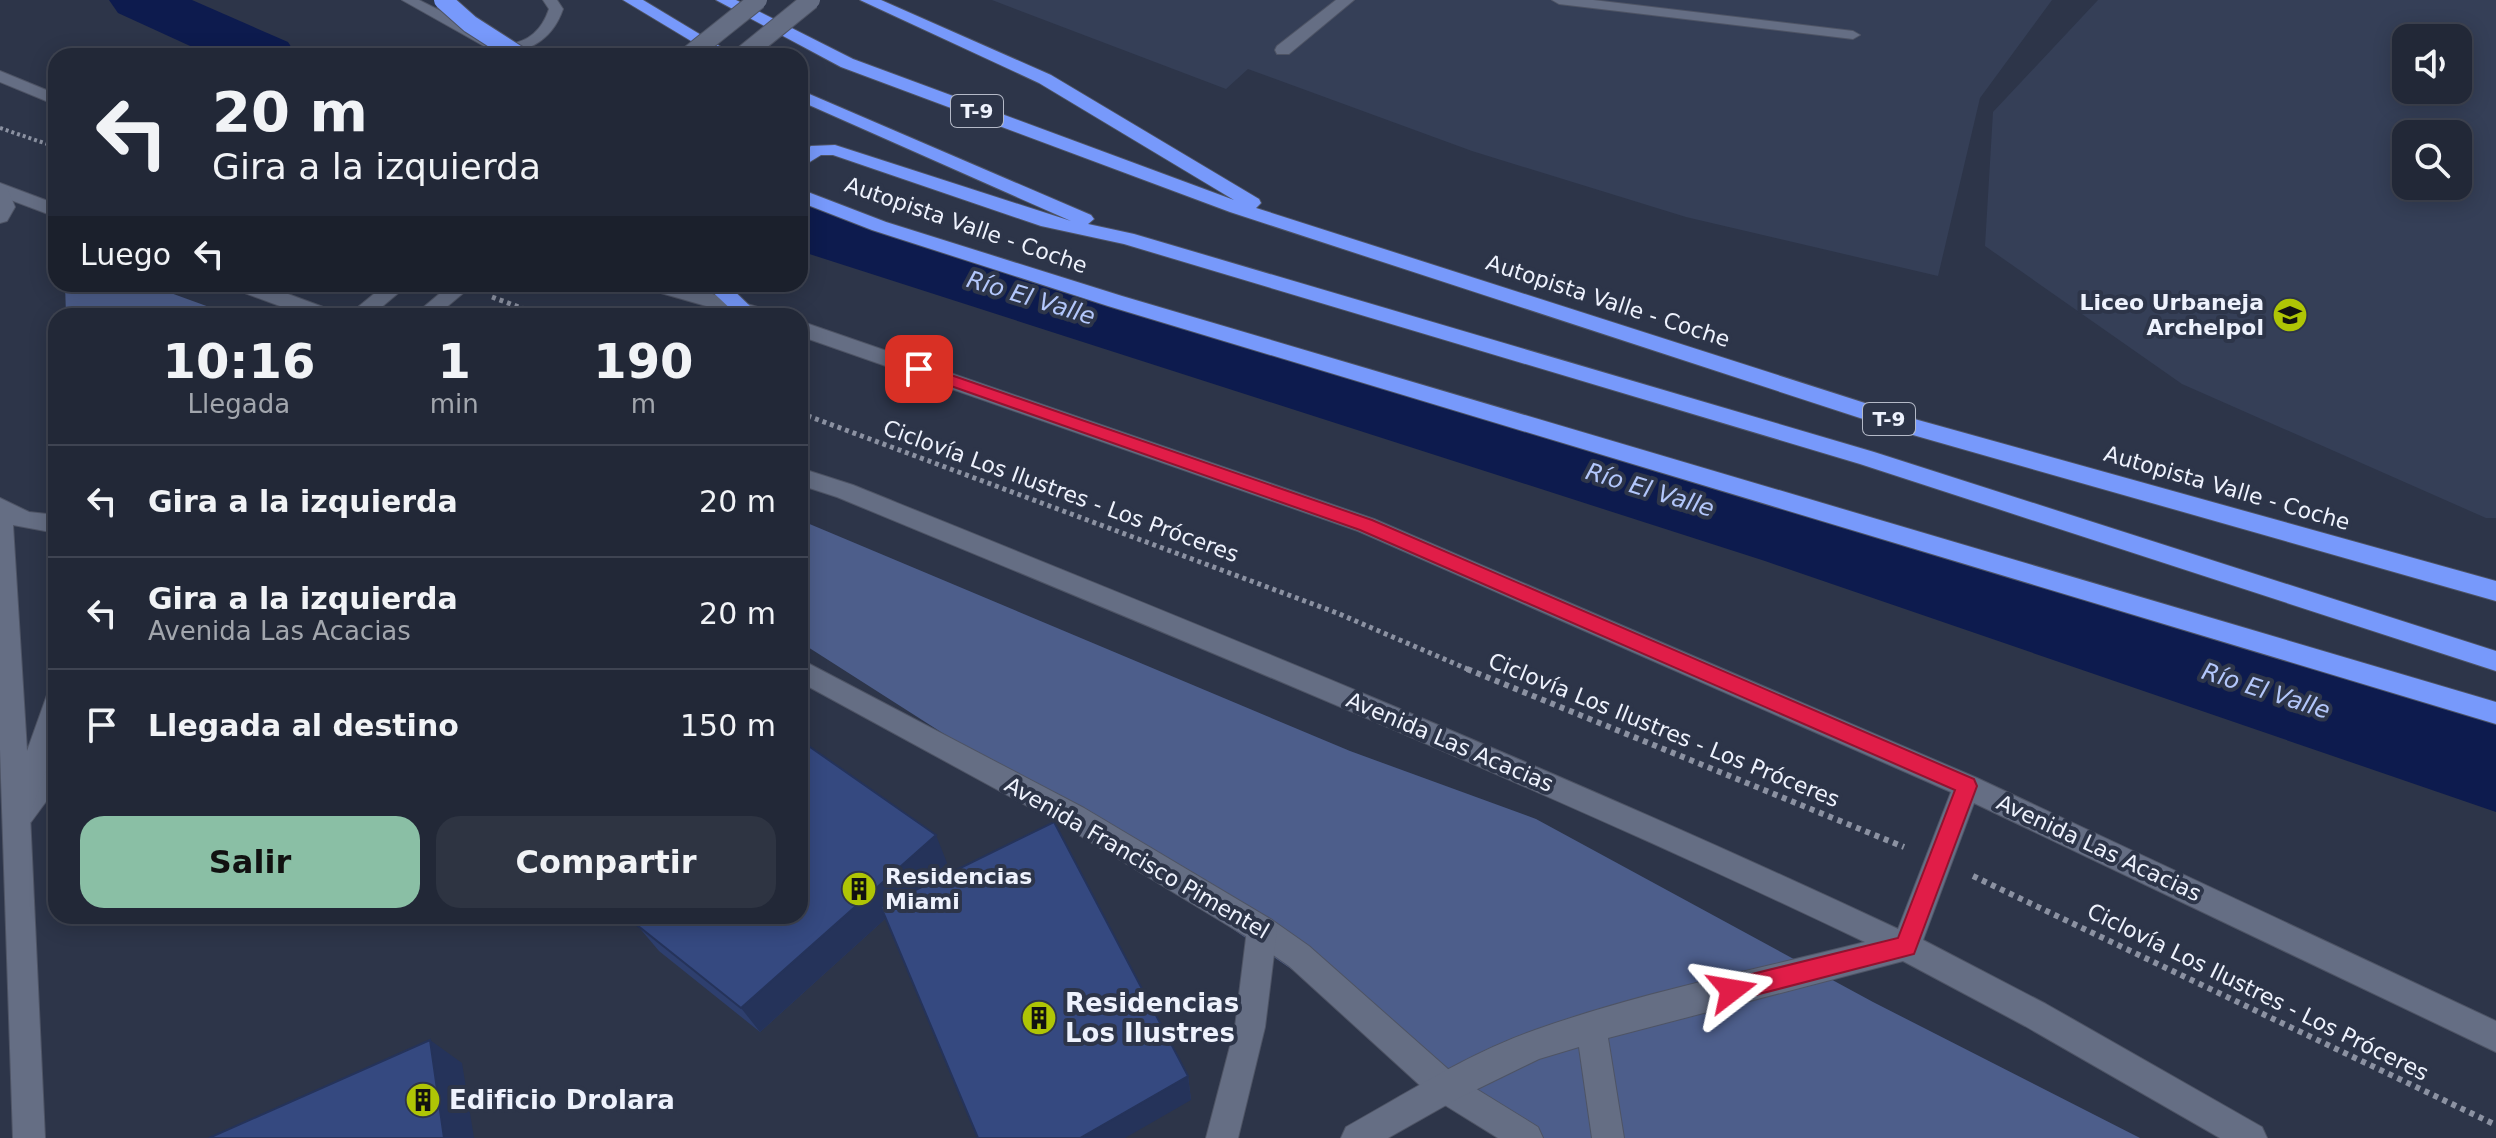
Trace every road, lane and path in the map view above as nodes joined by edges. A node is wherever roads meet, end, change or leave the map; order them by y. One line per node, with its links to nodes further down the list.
1 (409, 0): 12 (lane)
2 (443, 0): 13 (highway, bridge)
3 (550, 0): 14 (lane)
4 (631, 0): 16 (highway)
5 (724, 0): 29 (highway, Autopista Valle - Coche / T-9)
6 (758, 0): 15 (main road, bridge)
7 (811, 0): 17 (main road, bridge)
8 (868, 0): 29 (highway)
9 (1346, 0): 18 (main road)
10 (1559, 0): 11 (lane)
11 (1853, 35)
12 (503, 48)
13 (508, 48)
14 (509, 48)
15 (698, 48)
16 (714, 48)
17 (752, 48)
18 (1283, 50)
19 (0, 76): 20 (main road)
20 (48, 97)
21 (808, 98): 30 (highway)
22 (0, 128): 23 (path)
23 (48, 144)
24 (808, 157): 30 (highway)
25 (0, 190): 27 (main road); 28 (main road)
26 (808, 198): 50 (highway, Autopista Valle - Coche)
27 (48, 208)
28 (0, 217)
29 (1289, 225): 47 (highway, Autopista Valle - Coche / T-9)
30 (1127, 238): 48 (highway)
31 (262, 292): 37 (main road)
32 (388, 292): 38 (main road)
33 (454, 292): 39 (main road)
34 (481, 292): 40 (path)
35 (683, 292): 41 (main road)
36 (723, 292): 41 (highway)
37 (306, 308)
38 (368, 308)
39 (433, 308)
40 (522, 308)
41 (742, 308)
42 (808, 331): 53 (main road, Avenida Las Acacias)
43 (808, 416): 55 (path, Ciclovía Los Ilustres - Los Próceres)
44 (808, 479): 57 (main road, Avenida Las Acacias)
45 (0, 509): 46 (main road); 54 (main road)
46 (48, 523)
47 (2496, 591)
48 (2496, 661)
49 (808, 674): 56 (main road, Avenida Francisco Pimentel)
50 (2496, 713)
51 (48, 727): 54 (main road)
52 (48, 777): 54 (main road)
53 (1967, 786): 55 (main road); 59 (main road, Avenida Las Acacias)
54 (17, 818): 62 (main road)
55 (1940, 861): 57 (main road); 61 (path, Ciclovía Los Ilustres - Los Próceres)
56 (1262, 930): 60 (main road, Avenida Francisco Pimentel); 63 (main road)
57 (1906, 946): 58 (main road); 67 (main road, Avenida Las Acacias)
58 (1591, 1028): 60 (main road); 66 (main road)
59 (2496, 1037)
60 (1446, 1088): 64 (main road); 65 (main road, Avenida Francisco Pimentel)
61 (2496, 1125)
62 (29, 1138)
63 (1222, 1138)
64 (1357, 1138)
65 (1527, 1138)
66 (1608, 1138)
67 (2251, 1138)

